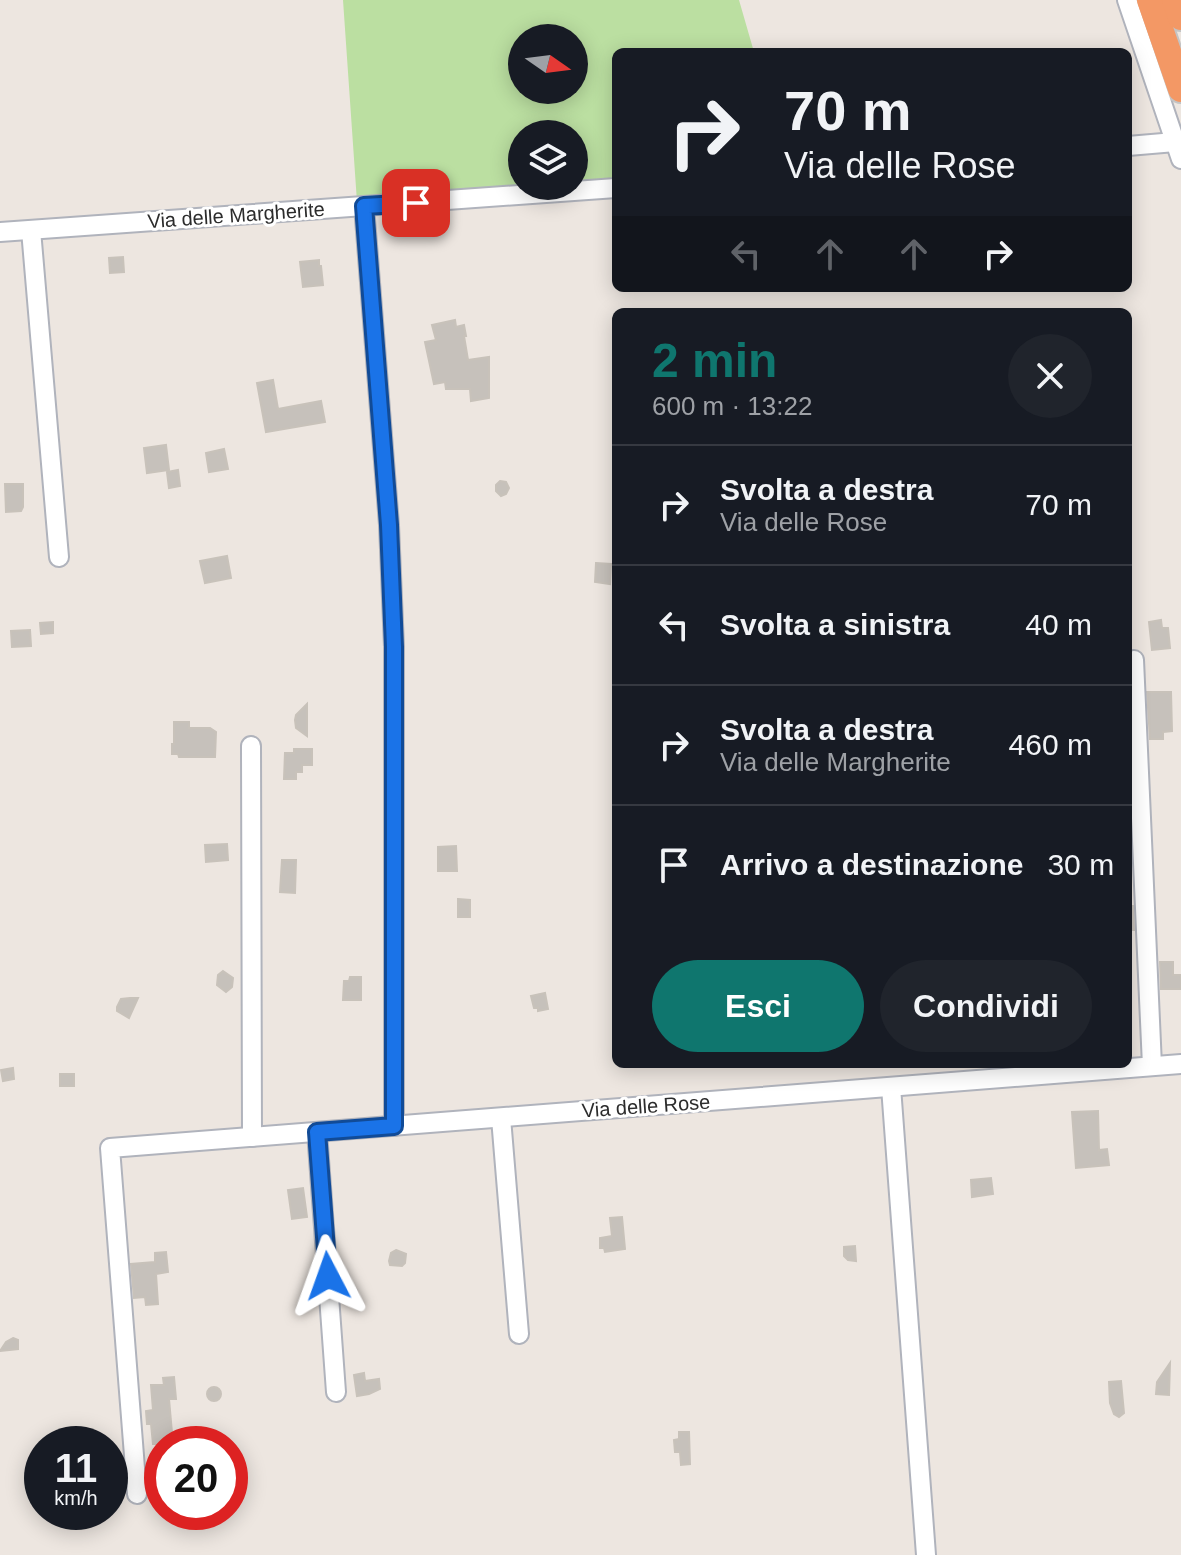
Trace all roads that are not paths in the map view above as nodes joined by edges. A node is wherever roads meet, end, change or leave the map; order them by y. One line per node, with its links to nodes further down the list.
1 (1127, 0): 7 (street)
2 (1150, 0): 5 (highway)
3 (1175, 0): 4 (highway)
4 (1181, 17)
5 (1181, 89)
6 (1132, 146): 7 (street)
7 (1178, 151)
8 (612, 188): 9 (street, Via delle Margherite)
9 (364, 206): 10 (street, Via delle Margherite); 21 (street)
10 (31, 230): 11 (street, Via delle Margherite); 12 (street)
11 (0, 232)
12 (59, 557)
13 (1134, 660): 16 (street)
14 (251, 746): 23 (street)
15 (1181, 1064): 16 (street, Via delle Rose)
16 (1152, 1066): 17 (street, Via delle Rose)
17 (1132, 1067)
18 (1087, 1068): 19 (street, Via delle Rose)
19 (891, 1087): 20 (street, Via delle Rose); 27 (street)
20 (501, 1118): 21 (street, Via delle Rose); 24 (street)
21 (394, 1126): 22 (street, Via delle Rose)
22 (317, 1132): 23 (street, Via delle Rose); 25 (street)
23 (252, 1137): 26 (street, Via delle Rose)
24 (519, 1334)
25 (336, 1392)
26 (137, 1494)
27 (926, 1555)

